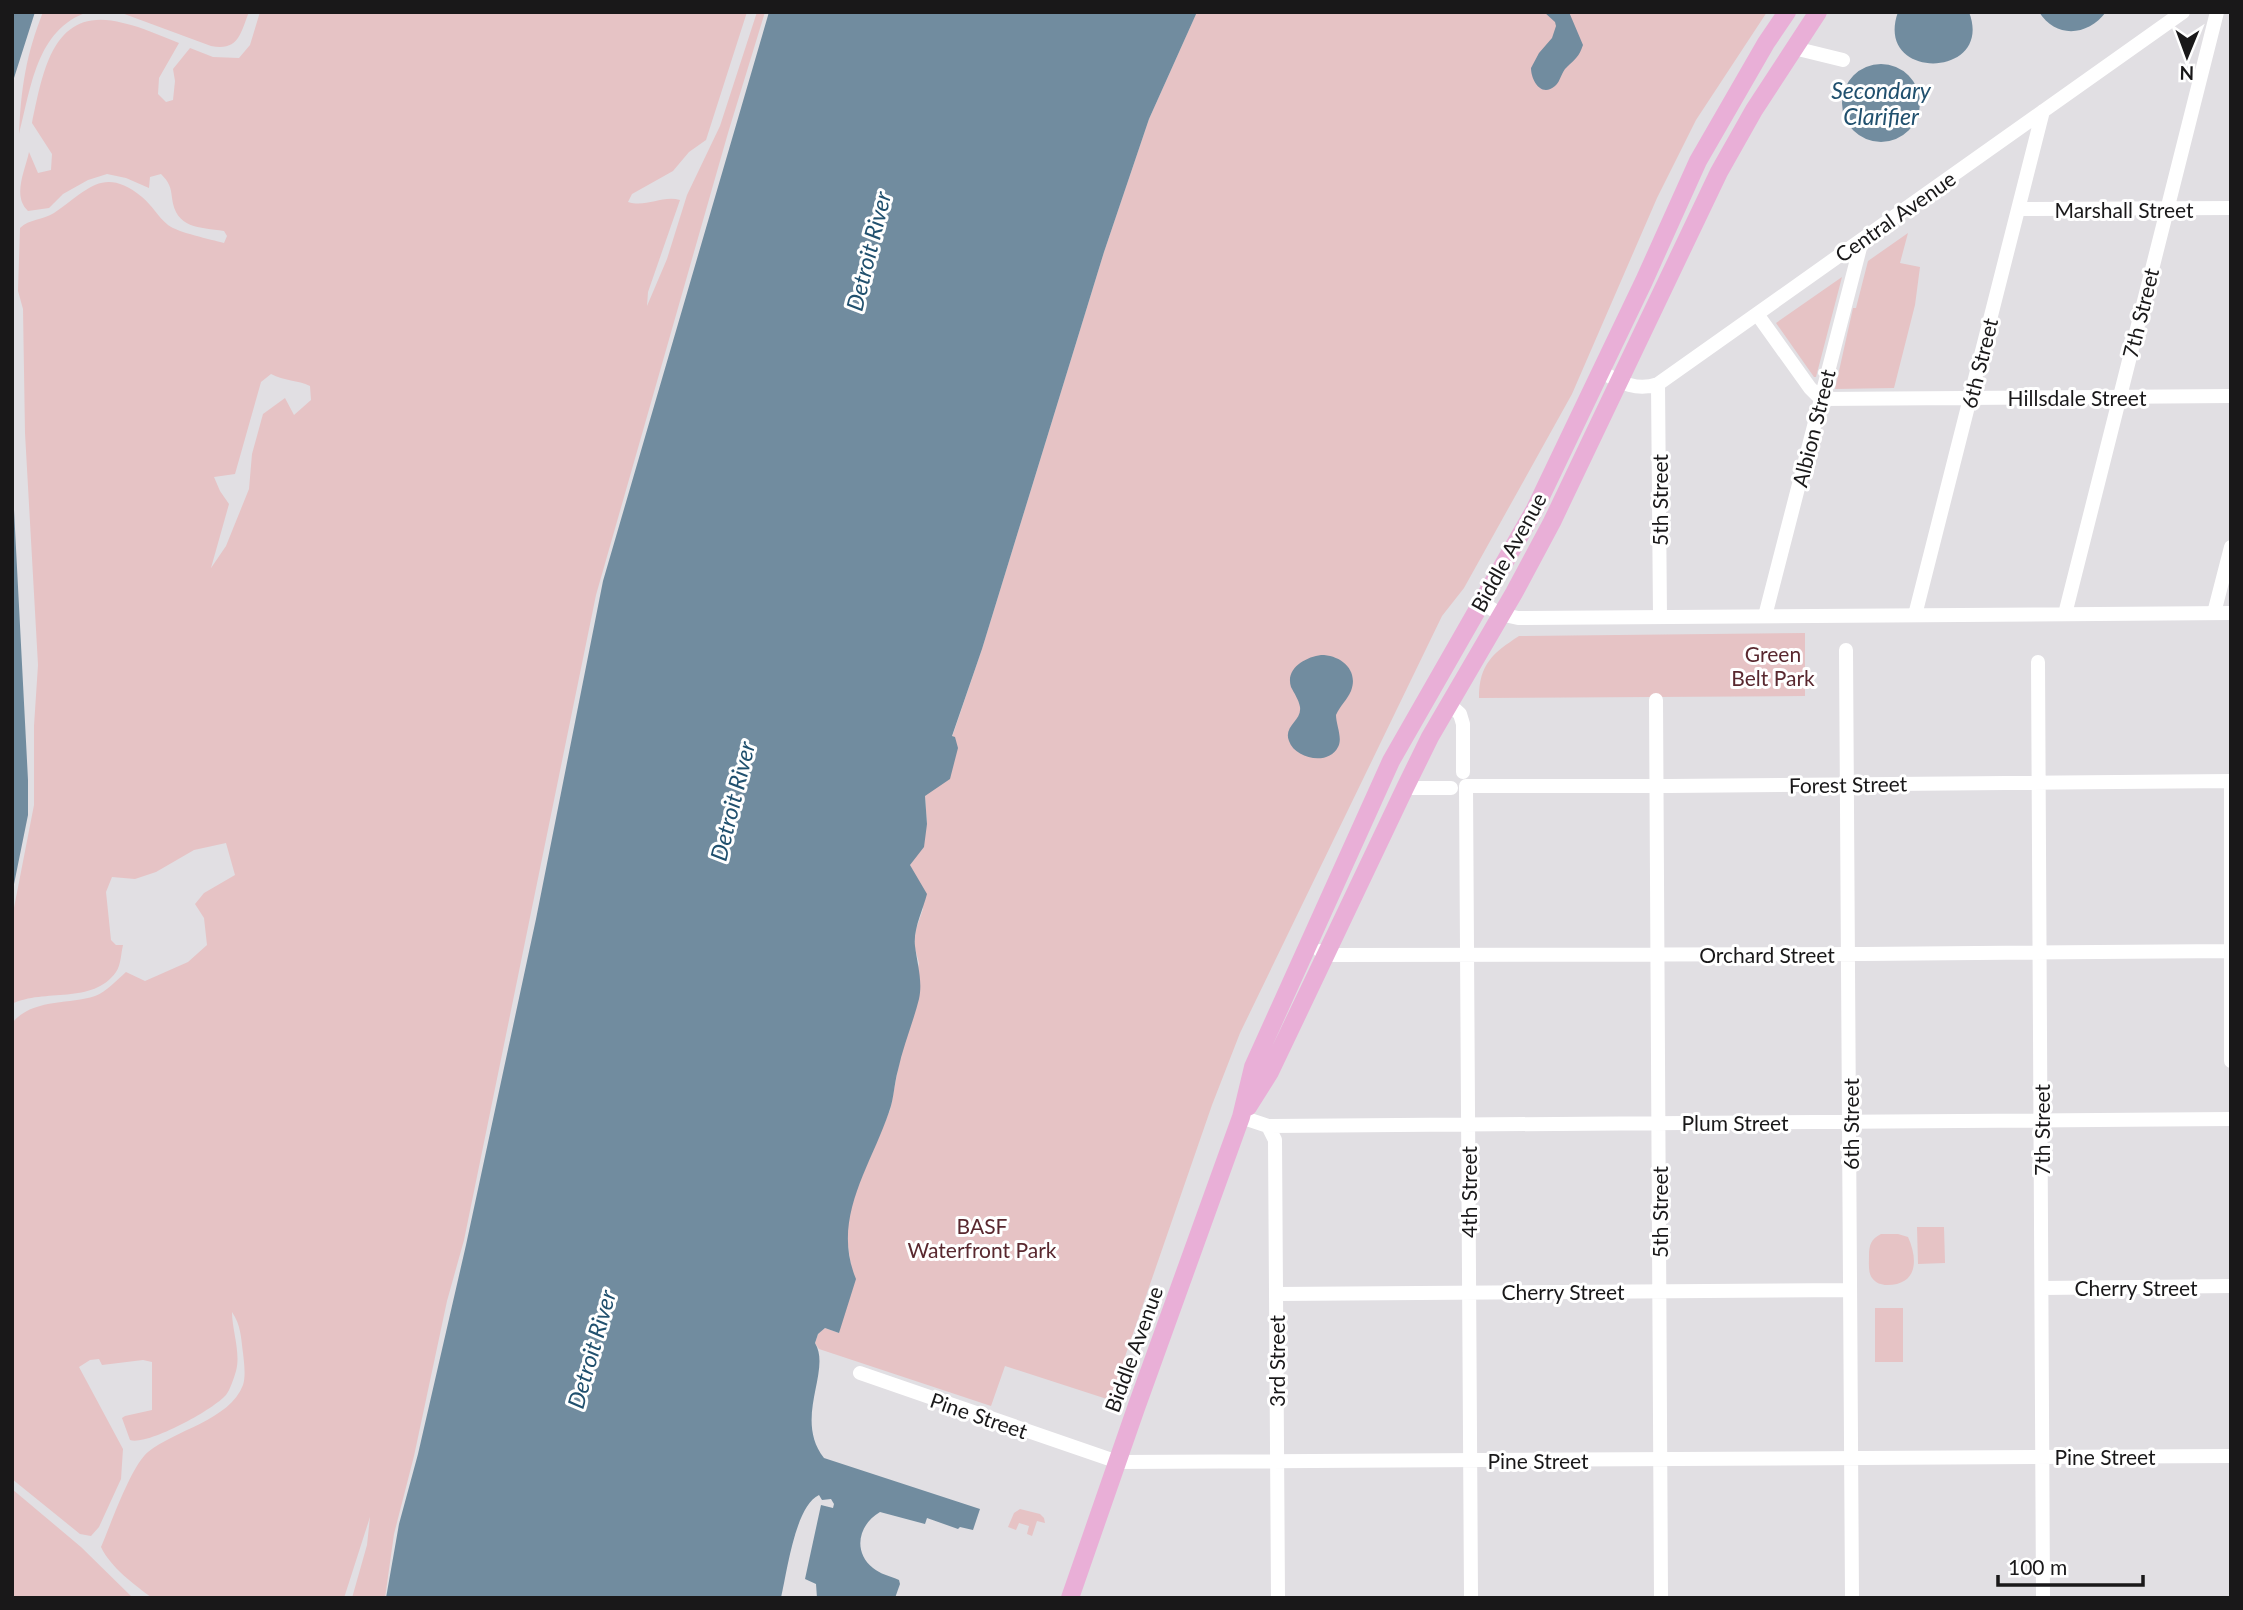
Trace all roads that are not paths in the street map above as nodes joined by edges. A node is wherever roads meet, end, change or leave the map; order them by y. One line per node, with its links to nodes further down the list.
1 (1787, 12): 8 (main road, Biddle Avenue)
2 (1818, 12): 5 (main road, Biddle Avenue)
3 (2183, 12): 7 (street, Central Avenue)
4 (2217, 12): 12 (street, 7th Street)
5 (1794, 48): 6 (street); 9 (main road, Biddle Avenue)
6 (1843, 60)
7 (2043, 111): 11 (street, 6th Street); 13 (street, Central Avenue)
8 (1698, 161): 9 (main road); 15 (main road, Biddle Avenue)
9 (1719, 172): 16 (main road, Biddle Avenue)
10 (2231, 208): 12 (street, Marshall Street)
11 (2018, 209): 12 (street, Marshall Street); 20 (street, 6th Street)
12 (2167, 209): 19 (street, 7th Street)
13 (1862, 240): 14 (street, Central Avenue); 21 (street, Albion Street)
14 (1757, 314): 17 (street, Central Avenue); 21 (street)
15 (1600, 371): 16 (street); 23 (main road, Biddle Avenue)
16 (1619, 382): 17 (street); 26 (main road, Biddle Avenue)
17 (1658, 384): 30 (street, 5th Street)
18 (2231, 396): 19 (street, Hillsdale Street)
19 (2119, 397): 20 (street, Hillsdale Street); 27 (street, 7th Street)
20 (1970, 398): 21 (street, Hillsdale Street); 28 (street, 6th Street)
21 (1821, 399): 29 (street, Albion Street)
22 (2231, 547): 24 (street)
23 (1482, 603): 26 (street); 42 (main road, Biddle Avenue)
24 (2214, 613): 25 (street); 27 (street)
25 (2231, 613)
26 (1500, 614): 30 (street); 34 (main road, Biddle Avenue)
27 (2064, 614): 28 (street)
28 (1915, 615): 29 (street)
29 (1765, 616): 30 (street)
30 (1660, 617)
31 (1846, 650): 38 (street, 6th Street)
32 (2038, 662): 36 (street, 7th Street)
33 (1656, 700): 39 (street, 5th Street)
34 (1449, 704): 35 (street, 4th Street); 40 (main road, Biddle Avenue)
35 (1465, 779): 39 (street, Forest Street); 48 (street, 4th Street)
36 (2039, 782): 37 (street, Forest Street); 38 (street, Forest Street); 43 (street, 7th Street)
37 (2231, 782): 44 (street)
38 (1848, 783): 39 (street, Forest Street); 46 (street, 6th Street)
39 (1656, 786): 45 (street, 5th Street)
40 (1405, 788): 41 (street); 47 (main road, Biddle Avenue)
41 (1451, 788)
42 (1307, 944): 47 (street, Orchard Street); 50 (main road, Biddle Avenue)
43 (2040, 951): 44 (street, Orchard Street); 46 (street, Orchard Street); 52 (street, 7th Street)
44 (2230, 951): 49 (street)
45 (1658, 953): 46 (street, Orchard Street); 48 (street, Orchard Street); 54 (street, 5th Street)
46 (1848, 954): 53 (street, 6th Street)
47 (1327, 955): 48 (street, Orchard Street); 50 (main road, Biddle Avenue)
48 (1466, 956): 55 (street, 4th Street)
49 (2231, 1061)
50 (1241, 1116): 56 (street, Plum Street); 69 (main road, Biddle Avenue)
51 (2231, 1119): 52 (street, Plum Street)
52 (2041, 1120): 53 (street, Plum Street); 58 (street, 7th Street)
53 (1850, 1121): 54 (street, Plum Street); 59 (street, 6th Street)
54 (1659, 1122): 55 (street, Plum Street); 60 (street, 5th Street)
55 (1468, 1123): 56 (street, Plum Street); 61 (street, 4th Street)
56 (1268, 1126): 62 (street, 3rd Street)
57 (2231, 1286): 58 (street, Cherry Street)
58 (2042, 1288): 65 (street, 7th Street)
59 (1850, 1290): 60 (street, Cherry Street); 66 (street, 6th Street)
60 (1660, 1291): 61 (street, Cherry Street); 67 (street, 5th Street)
61 (1469, 1292): 62 (street, Cherry Street); 68 (street, 4th Street)
62 (1276, 1294): 70 (street, 3rd Street)
63 (860, 1373): 69 (street, Pine Street)
64 (2231, 1456): 65 (street, Pine Street)
65 (2043, 1457): 66 (street, Pine Street); 76 (street, 7th Street)
66 (1852, 1458): 67 (street, Pine Street); 75 (street, 6th Street)
67 (1660, 1459): 68 (street, Pine Street); 74 (street, 5th Street)
68 (1470, 1460): 70 (street, Pine Street); 73 (street, 4th Street)
69 (1118, 1462): 70 (street, Pine Street); 71 (main road, Biddle Avenue)
70 (1277, 1462): 72 (street, 3rd Street)
71 (1070, 1598)
72 (1278, 1598)
73 (1471, 1598)
74 (1661, 1598)
75 (1852, 1598)
76 (2043, 1598)

